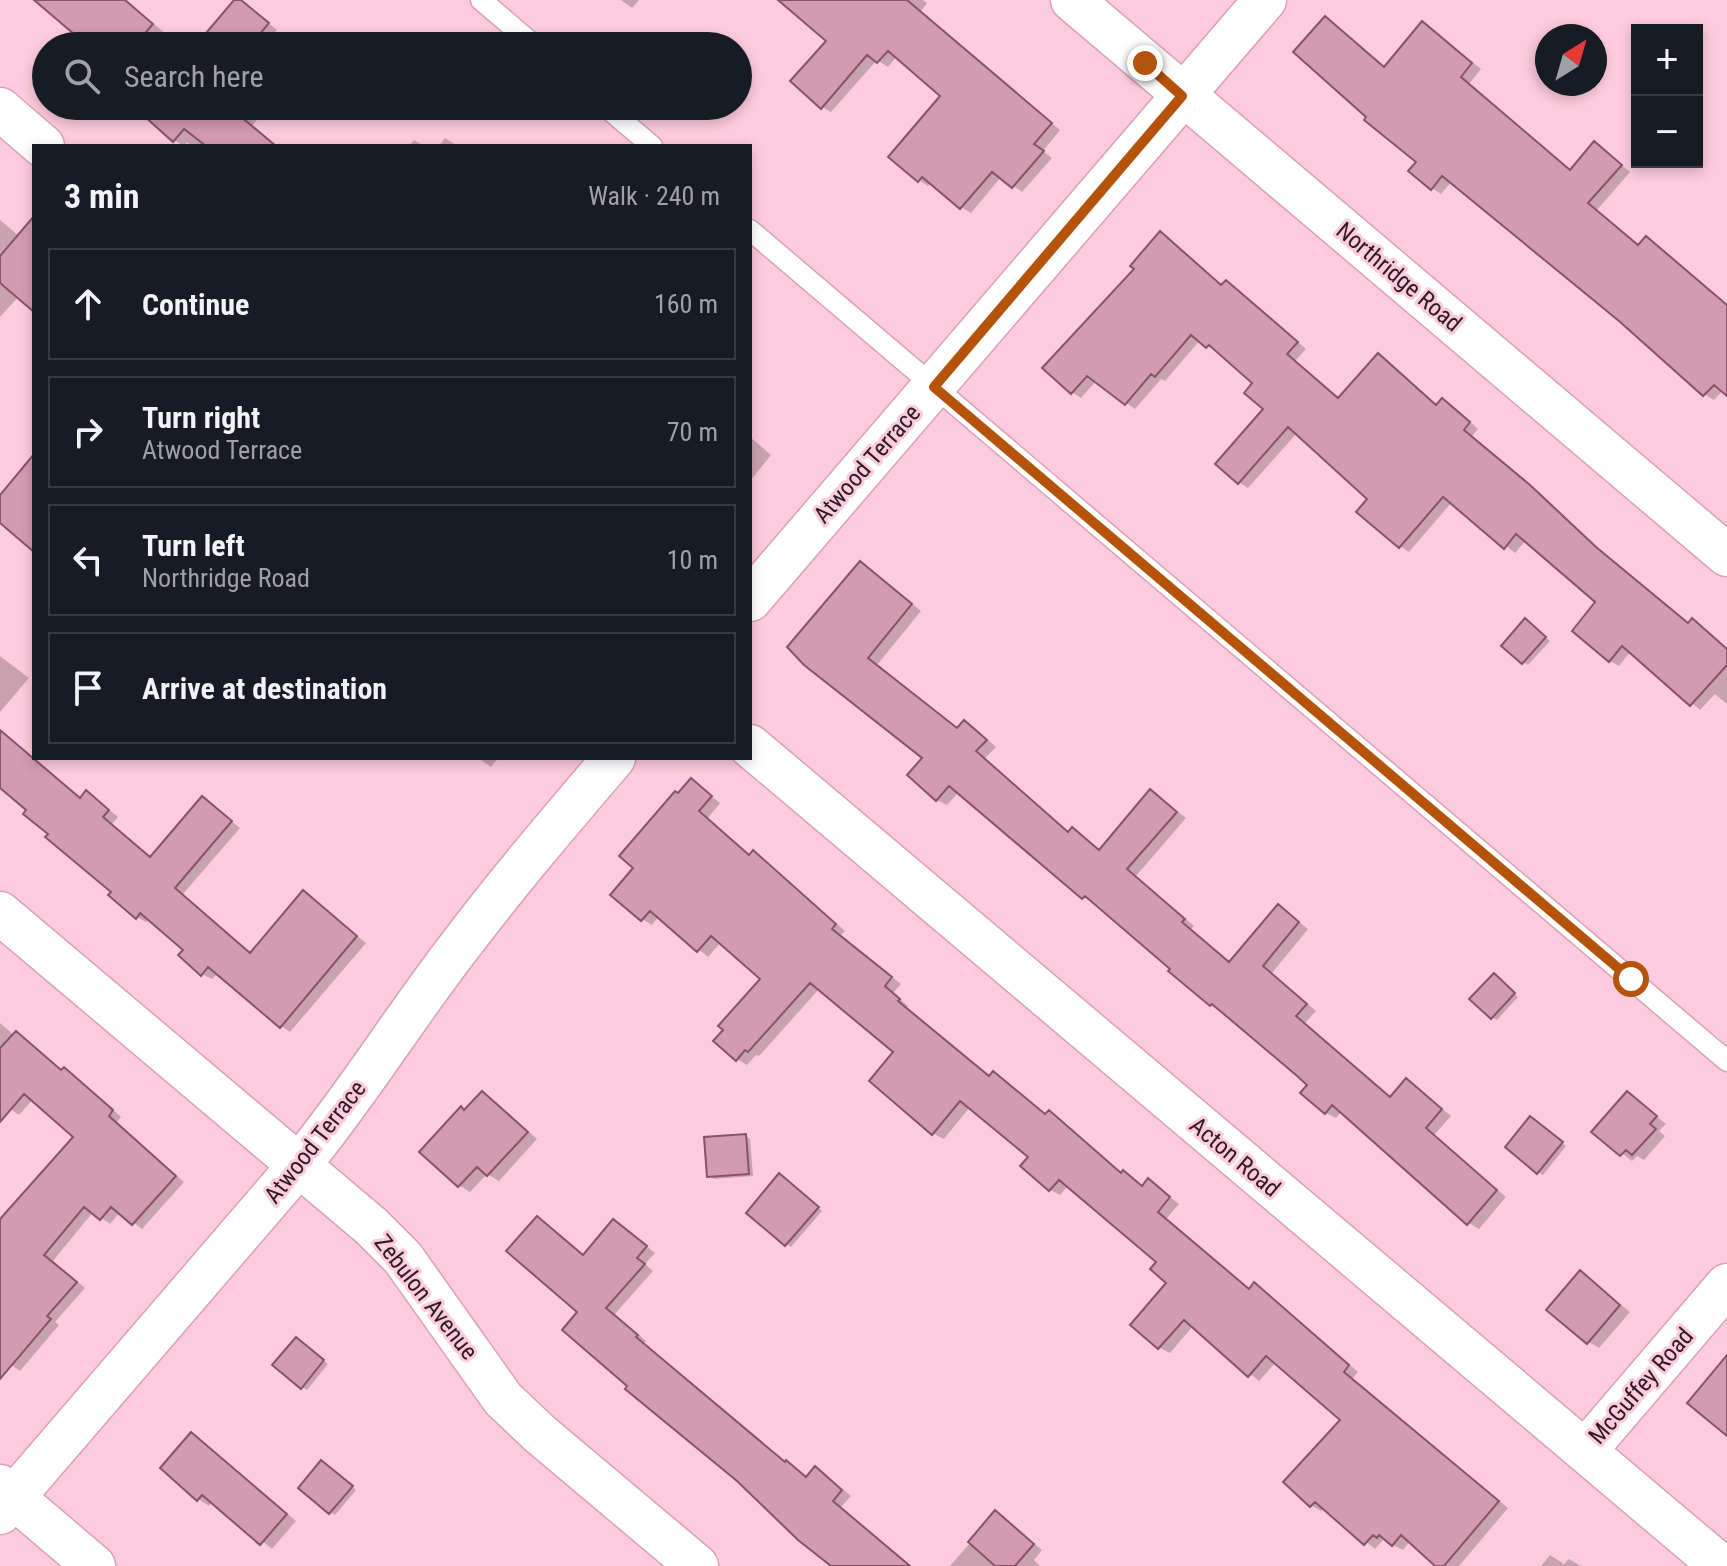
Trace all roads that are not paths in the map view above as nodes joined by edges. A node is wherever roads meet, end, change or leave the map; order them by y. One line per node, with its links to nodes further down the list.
1 (481, 0): 4 (lane)
2 (1072, 0): 5 (street, Northridge Road)
3 (1265, 0): 5 (street, Atwood Terrace)
4 (519, 32)
5 (1182, 96): 11 (street, Atwood Terrace); 12 (street, Northridge Road)
6 (0, 109): 8 (street)
7 (621, 120): 9 (lane)
8 (41, 144)
9 (650, 144)
10 (752, 232): 11 (lane)
11 (934, 387): 13 (street, Atwood Terrace); 17 (lane)
12 (1727, 555)
13 (752, 598)
14 (752, 748): 20 (street, Acton Road)
15 (612, 760): 18 (street, Atwood Terrace)
16 (0, 913): 18 (street, Zebulon Avenue)
17 (1727, 1061)
18 (300, 1164): 21 (street, Atwood Terrace); 23 (street, Zebulon Avenue)
19 (1727, 1285): 20 (street, McGuffey Road)
20 (1585, 1451): 24 (street, Acton Road)
21 (5, 1499): 22 (street)
22 (94, 1566)
23 (697, 1566)
24 (1721, 1566)

